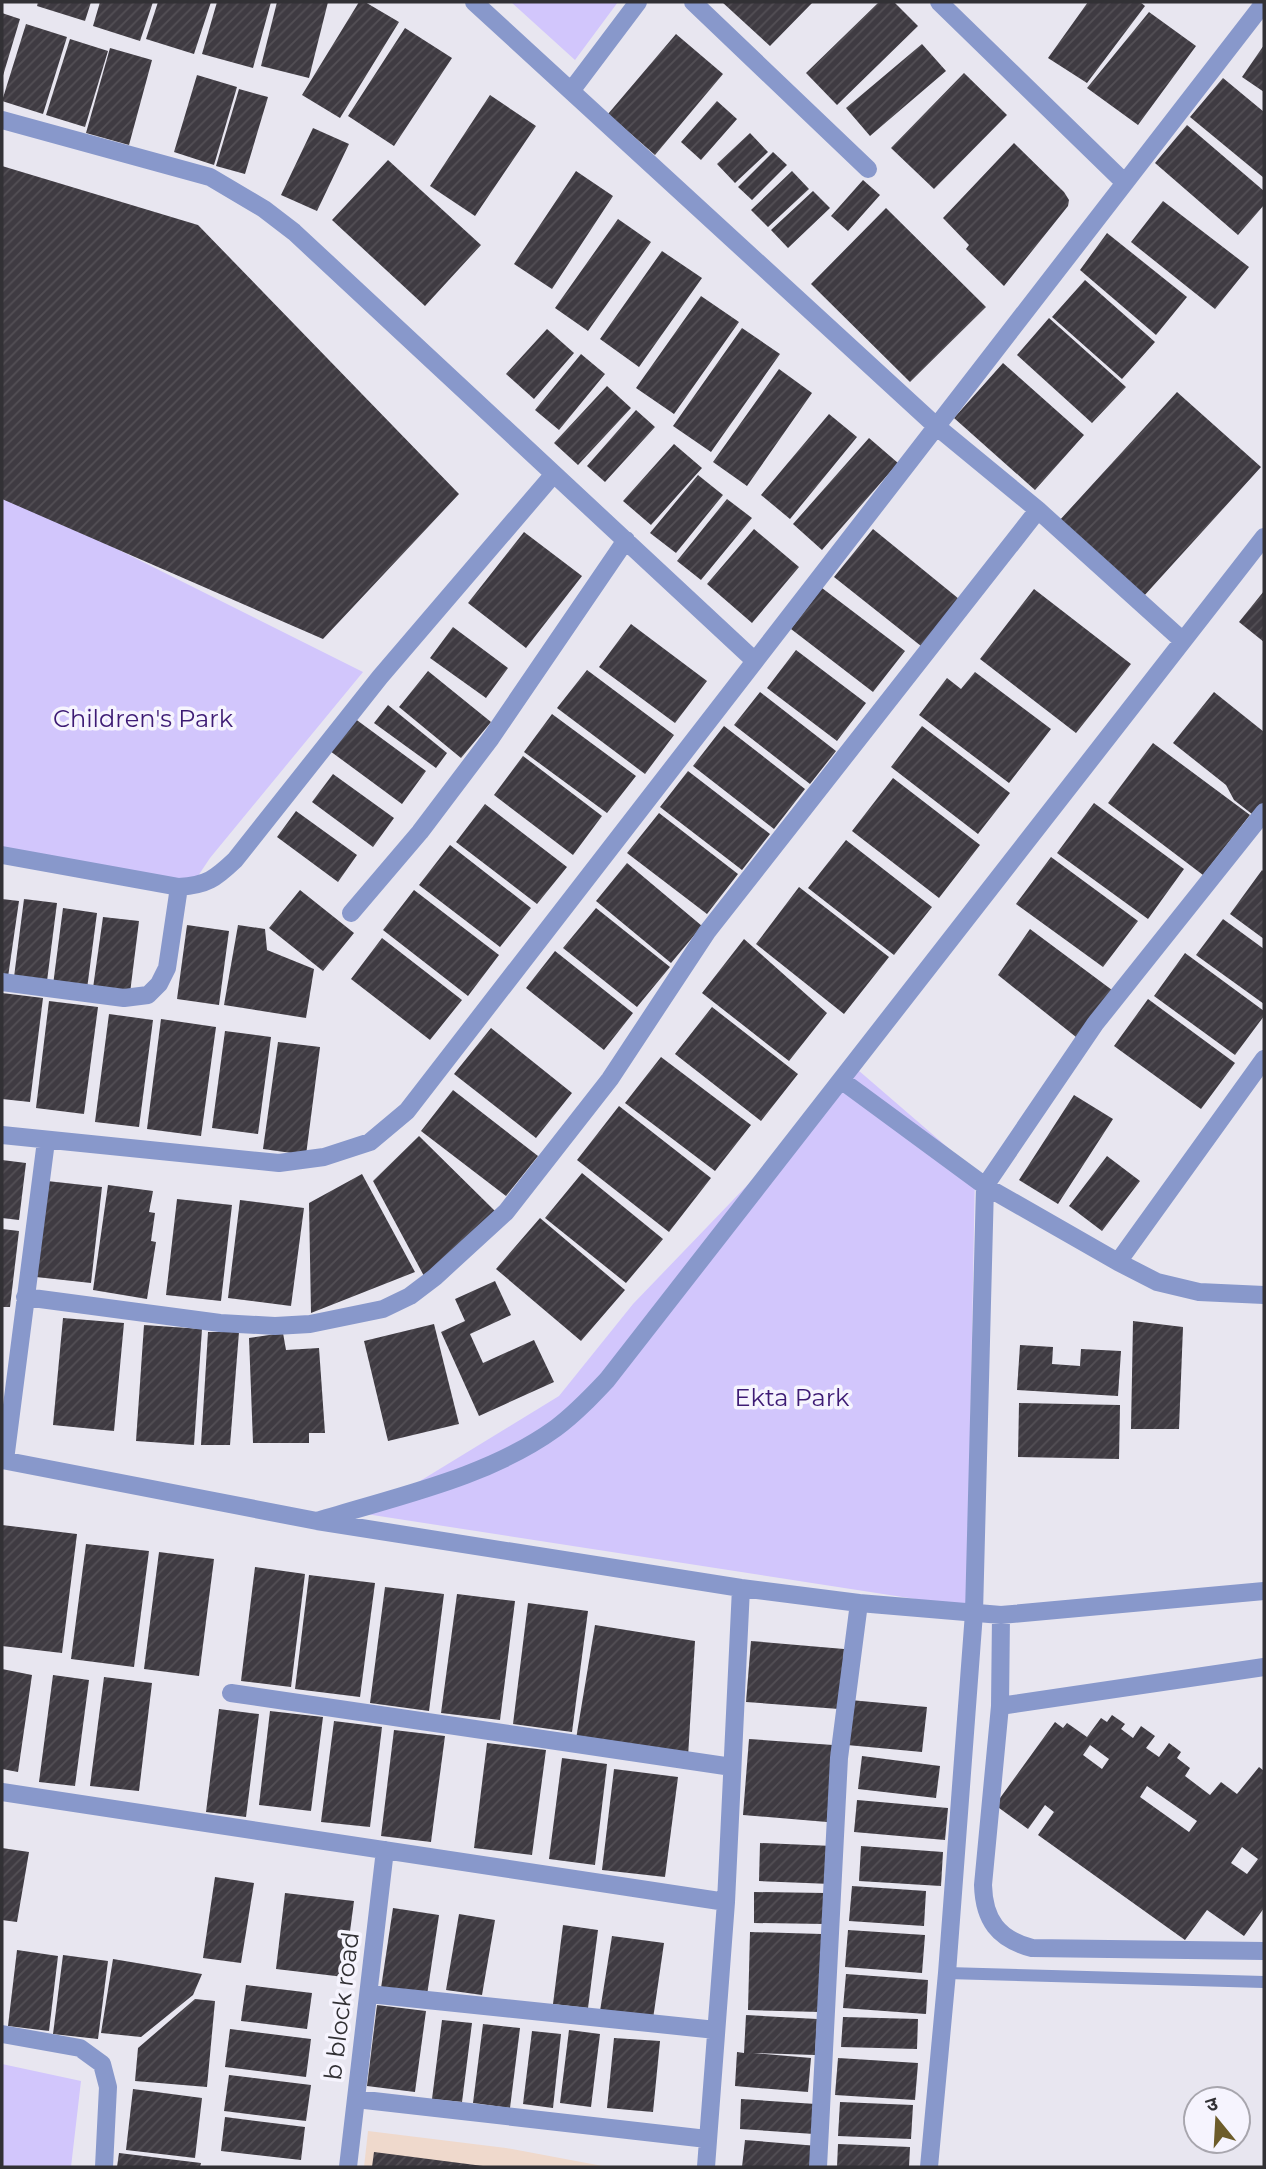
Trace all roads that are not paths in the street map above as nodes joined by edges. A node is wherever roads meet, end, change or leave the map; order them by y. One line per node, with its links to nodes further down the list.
1 (474, 2): 6 (street)
2 (638, 2): 6 (street)
3 (693, 2): 8 (street)
4 (939, 2): 9 (street)
5 (1264, 3): 9 (street)
6 (571, 91): 10 (street)
7 (2, 120): 11 (street)
8 (867, 169)
9 (1124, 183): 10 (street)
10 (936, 426): 12 (street); 16 (street)
11 (553, 475): 14 (street); 19 (street)
12 (1038, 510): 15 (street); 29 (street)
13 (1264, 537): 15 (street)
14 (626, 540): 16 (street); 20 (street)
15 (1183, 641): 23 (street)
16 (755, 661): 25 (street)
17 (1264, 812): 26 (street)
18 (2, 855): 19 (street)
19 (179, 887): 21 (street)
20 (351, 914)
21 (2, 982)
22 (1264, 1059): 27 (street)
23 (841, 1080): 26 (street); 31 (street)
24 (2, 1135): 25 (street)
25 (46, 1141): 29 (street)
26 (985, 1186): 27 (street); 35 (street)
27 (1118, 1262): 28 (street)
28 (1264, 1296)
29 (25, 1297): 30 (street)
30 (3, 1460): 31 (street)
31 (317, 1521): 32 (street)
32 (741, 1588): 34 (street); 40 (street)
33 (1264, 1591): 36 (street)
34 (859, 1603): 35 (street); 55 (street)
35 (974, 1614): 36 (street); 45 (street)
36 (1002, 1615): 39 (street)
37 (1264, 1667): 39 (street)
38 (231, 1693): 40 (street)
39 (1000, 1706): 44 (street)
40 (732, 1767): 43 (street)
41 (2, 1792): 42 (street)
42 (386, 1850): 43 (street); 47 (street, b block road)
43 (726, 1902): 48 (street)
44 (1264, 1951)
45 (947, 1973): 46 (lane); 56 (street)
46 (1264, 1982)
47 (369, 1994): 48 (street); 50 (street, b block road)
48 (716, 2030): 51 (street)
49 (2, 2034): 52 (street)
50 (356, 2099): 51 (street); 53 (street, b block road)
51 (707, 2139): 54 (street)
52 (104, 2167)
53 (348, 2167)
54 (706, 2167)
55 (818, 2167)
56 (929, 2167)

